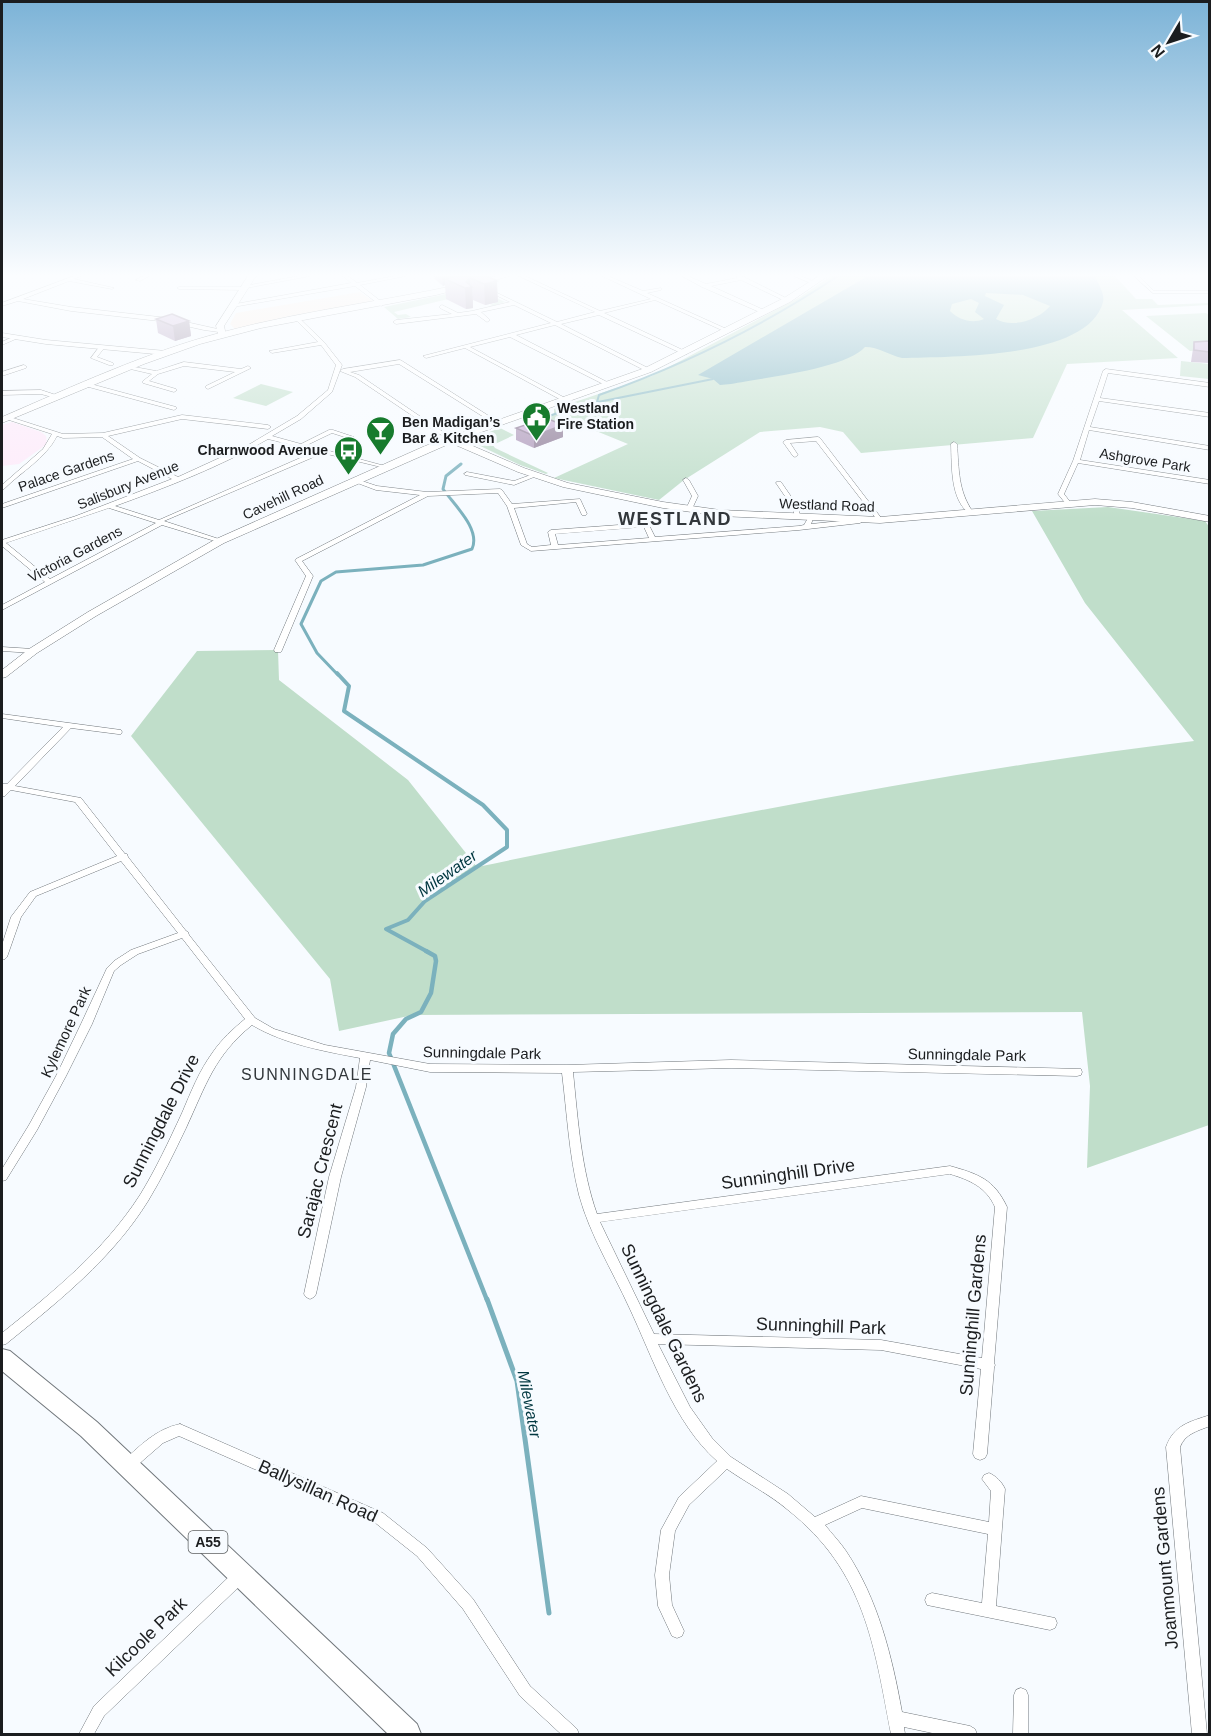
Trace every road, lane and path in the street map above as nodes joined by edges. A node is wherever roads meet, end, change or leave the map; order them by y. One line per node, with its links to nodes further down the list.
1 (95, 357): 8 (street)
2 (156, 357): 9 (main road)
3 (333, 357): 11 (street)
4 (486, 357): 22 (street)
5 (554, 357): 15 (street)
6 (623, 357): 12 (street)
7 (678, 357): 12 (street, Cavehill Road)
8 (111, 364)
9 (129, 368): 13 (street); 16 (main road)
10 (21, 370): 14 (street)
11 (343, 370): 27 (street); 32 (street, Salisbury Avenue); 34 (street)
12 (648, 370): 15 (street, Cavehill Road)
13 (156, 373): 18 (street); 19 (street)
14 (2, 374)
15 (607, 384): 22 (street, Cavehill Road)
16 (87, 385): 21 (main road); 24 (street)
17 (1209, 385): 23 (street)
18 (208, 387)
19 (174, 390)
20 (2, 393): 21 (street)
21 (59, 397): 26 (main road)
22 (565, 399): 27 (street, Cavehill Road)
23 (1097, 399): 25 (street); 29 (street)
24 (174, 408)
25 (1209, 415)
26 (5, 419): 30 (street)
27 (496, 423): 34 (street, Cavehill Road)
28 (268, 427): 31 (street)
29 (1087, 428): 37 (street); 41 (street)
30 (55, 435): 31 (street); 46 (street)
31 (103, 435): 40 (street)
32 (269, 437): 36 (street); 45 (street, Salisbury Avenue)
33 (351, 437): 36 (street)
34 (453, 440): 42 (street, Cavehill Road); 44 (street, Westland Road)
35 (954, 444): 58 (street)
36 (303, 445): 38 (street)
37 (1209, 448)
38 (322, 451): 42 (street); 63 (street, Victoria Gardens)
39 (795, 455): 62 (street)
40 (138, 459): 45 (street); 54 (street, Palace Gardens)
41 (1076, 461): 49 (street, Ashgrove Park); 53 (street)
42 (383, 467): 47 (street, Cavehill Road)
43 (467, 474): 44 (street)
44 (536, 475): 57 (street, Westland Road)
45 (177, 479): 55 (street, Salisbury Avenue)
46 (5, 480): 51 (street)
47 (354, 480): 52 (street); 66 (street, Cavehill Road)
48 (686, 480): 57 (street)
49 (1209, 482)
50 (779, 483): 60 (street)
51 (2, 488)
52 (427, 494): 56 (street); 73 (street)
53 (1068, 503): 58 (street, Westland Road); 61 (street, Westland Road)
54 (2, 506)
55 (108, 506): 63 (street); 67 (street, Salisbury Avenue)
56 (510, 506): 59 (street); 68 (street)
57 (689, 509): 60 (street, Westland Road)
58 (970, 512): 62 (street, Westland Road)
59 (584, 514)
60 (798, 518): 64 (street, Westland Road)
61 (1209, 519)
62 (880, 520): 64 (street, Westland Road)
63 (161, 522): 66 (street); 69 (street, Victoria Gardens)
64 (809, 522): 65 (street)
65 (653, 539): 68 (street); 68 (street)
66 (220, 541): 72 (street, Cavehill Road)
67 (2, 543): 69 (street)
68 (555, 547)
69 (48, 581): 70 (street, Victoria Gardens)
70 (2, 608)
71 (2, 649): 72 (street)
72 (33, 651): 74 (street, Cavehill Road)
73 (278, 651)
74 (2, 675)
75 (2, 716): 76 (street)
76 (69, 725): 77 (street); 78 (street)
77 (118, 732)
78 (4, 789): 79 (street, Sunningdale Park)
79 (124, 856): 80 (street, Sunningdale Park); 81 (street)
80 (185, 934): 82 (street, Sunningdale Park); 86 (street, Kylemore Park)
81 (2, 957)
82 (251, 1020): 83 (street, Sunningdale Park); 91 (street, Sunningdale Drive)
83 (365, 1057): 84 (street, Sunningdale Park); 89 (street, Sarajac Crescent)
84 (567, 1069): 85 (street, Sunningdale Park); 88 (street, Sunningdale Gardens)
85 (1077, 1072)
86 (2, 1177)
87 (986, 1183): 88 (street, Sunninghill Drive); 93 (street, Sunninghill Gardens)
88 (593, 1219): 90 (street, Sunningdale Gardens)
89 (310, 1294)
90 (650, 1339): 93 (street, Sunninghill Park); 96 (street, Sunningdale Gardens)
91 (2, 1340)
92 (2, 1358): 97 (highway, A55)
93 (989, 1365): 95 (street, Sunninghill Gardens)
94 (1209, 1420): 114 (street, Joanmount Gardens)
95 (980, 1454)
96 (726, 1461): 99 (street, Sunningdale Gardens); 105 (street)
97 (128, 1465): 101 (highway, A55); 110 (street, Ballysillan Road)
98 (989, 1479): 100 (street)
99 (816, 1523): 100 (street); 107 (street, Sunningdale Gardens)
100 (993, 1529): 103 (street)
101 (242, 1575): 108 (street, Kilcoole Park); 109 (highway, A55)
102 (932, 1600): 103 (street)
103 (989, 1609): 104 (street)
104 (1050, 1623)
105 (677, 1631)
106 (1021, 1695): 113 (street)
107 (895, 1718): 111 (street, Sunningdale Gardens); 112 (street)
108 (86, 1734)
109 (407, 1734)
110 (572, 1734)
111 (898, 1734)
112 (970, 1734)
113 (1021, 1734)
114 (1199, 1734)

